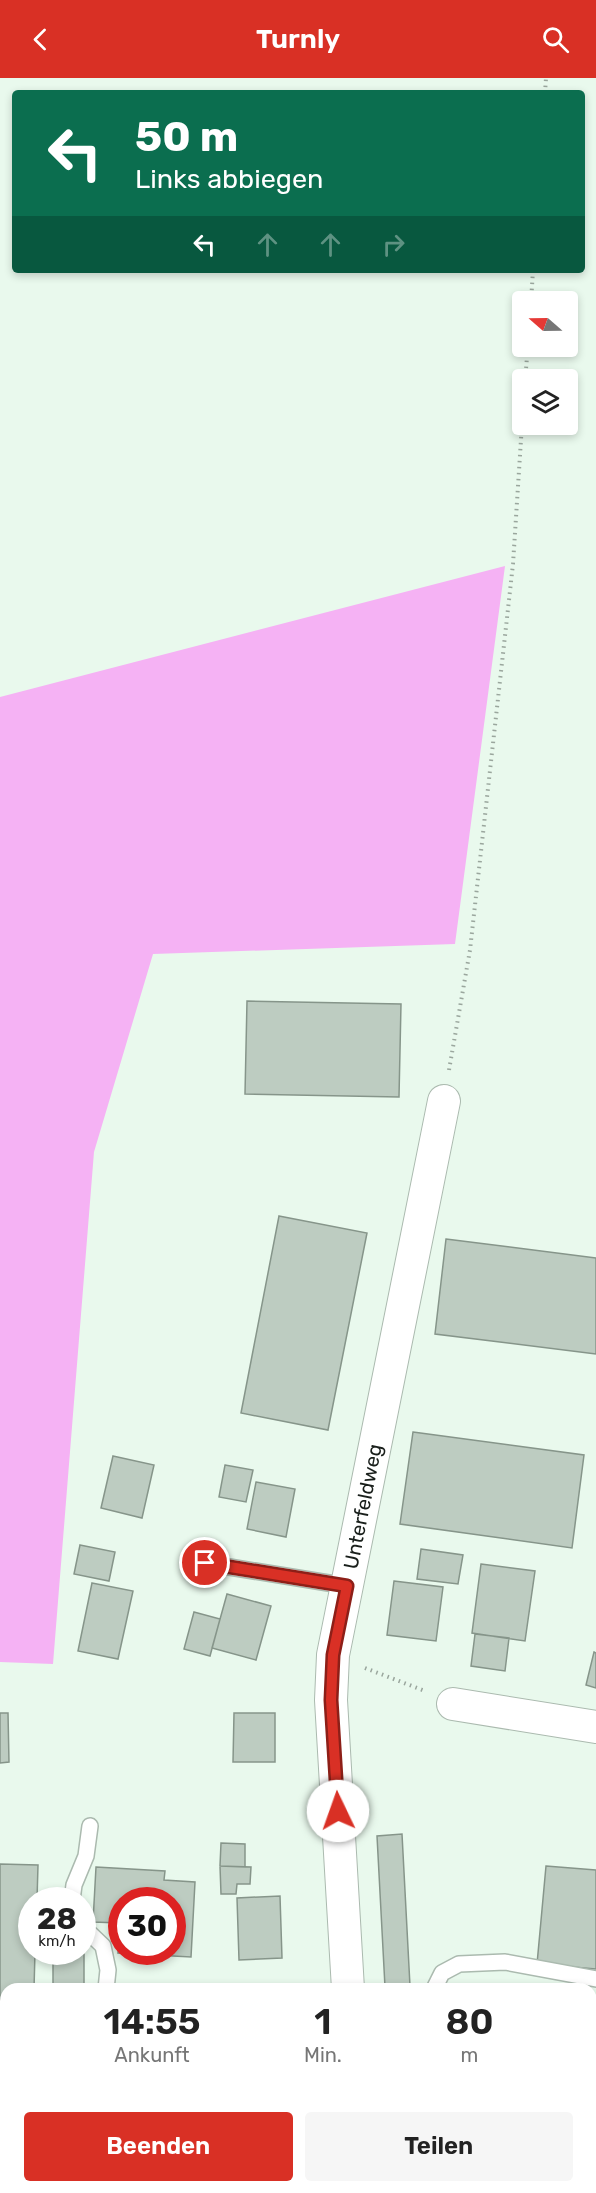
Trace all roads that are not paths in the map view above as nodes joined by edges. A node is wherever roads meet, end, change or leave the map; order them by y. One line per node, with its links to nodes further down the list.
1 (444, 1101): 3 (street, Unterfeldweg)
2 (205, 1563): 3 (lane)
3 (347, 1586): 11 (street, Unterfeldweg)
4 (453, 1704): 5 (street)
5 (596, 1727)
6 (90, 1826): 7 (lane)
7 (74, 1887)
8 (96, 1939): 10 (lane)
9 (596, 1979): 12 (lane)
10 (107, 1983)
11 (348, 1983)
12 (437, 1983)

